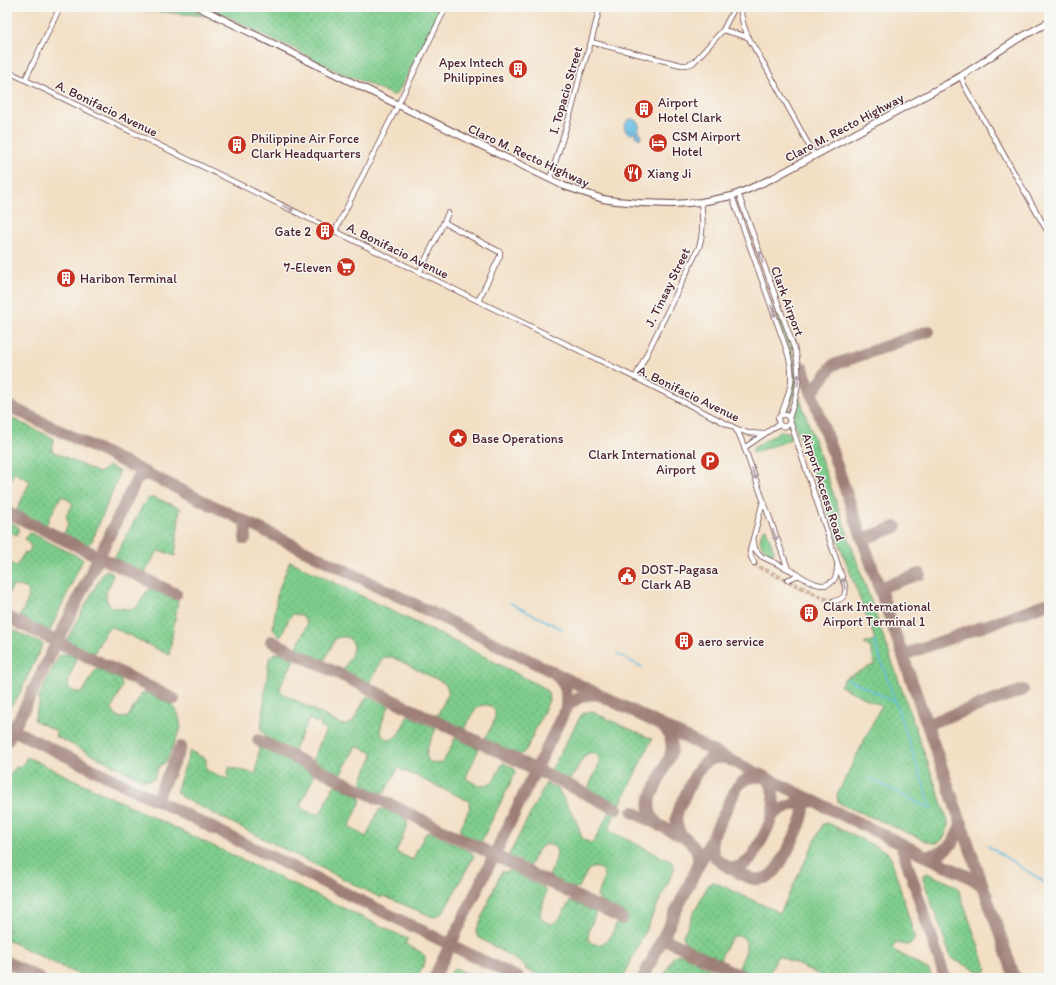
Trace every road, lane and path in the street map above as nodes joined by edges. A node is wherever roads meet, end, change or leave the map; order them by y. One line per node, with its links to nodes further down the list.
1 (60, 7): 13 (street)
2 (198, 7): 14 (main road, Claro M. Recto Highway)
3 (446, 7): 14 (street)
4 (600, 7): 10 (street, I. Topacio Street)
5 (735, 7): 8 (street)
6 (741, 7): 9 (street)
7 (1049, 22): 12 (main road, Claro M. Recto Highway)
8 (723, 30): 9 (street); 10 (street)
9 (748, 36): 15 (street)
10 (590, 42): 16 (street, I. Topacio Street)
11 (7, 72): 13 (street, A. Bonifacio Avenue)
12 (962, 76): 15 (main road, Claro M. Recto Highway); 23 (street)
13 (25, 80): 22 (street, A. Bonifacio Avenue, one-way to 22)
14 (398, 105): 16 (main road, Claro M. Recto Highway); 22 (street)
15 (814, 155): 17 (main road, Claro M. Recto Highway)
16 (550, 179): 19 (main road, Claro M. Recto Highway)
17 (738, 193): 18 (main road, Claro M. Recto Highway); 25 (street, Clark Airport, one-way to 17)
18 (732, 196): 19 (main road, Claro M. Recto Highway); 26 (street, Clark Airport)
19 (701, 202): 28 (street, J. Tinsay Street)
20 (448, 213): 21 (street)
21 (444, 222): 24 (street); 27 (street)
22 (335, 231): 24 (street, A. Bonifacio Avenue)
23 (1049, 234)
24 (419, 273): 27 (street, A. Bonifacio Avenue)
25 (774, 295): 26 (street); 30 (street, Clark Airport, one-way to 25)
26 (768, 297): 29 (street, Clark Airport, one-way to 29)
27 (478, 301): 28 (street, A. Bonifacio Avenue)
28 (635, 378): 32 (street, A. Bonifacio Avenue)
29 (781, 415): 30 (street); 31 (street)
30 (790, 419): 31 (street); 37 (street, Airport Access Road)
31 (779, 424): 33 (street)
32 (734, 428): 33 (street, A. Bonifacio Avenue); 34 (street)
33 (764, 434): 34 (street)
34 (744, 448): 35 (street, one-way to 35)
35 (763, 500): 36 (street); 39 (street, one-way to 39)
36 (753, 538): 38 (street); 39 (street, Airport Access Road)
37 (836, 560): 40 (street, Airport Access Road); 42 (street, Airport Access Road, one-way to 37)
38 (754, 563)
39 (788, 569): 40 (street, Airport Access Road)
40 (799, 575): 41 (street)
41 (787, 580)
42 (833, 601)

